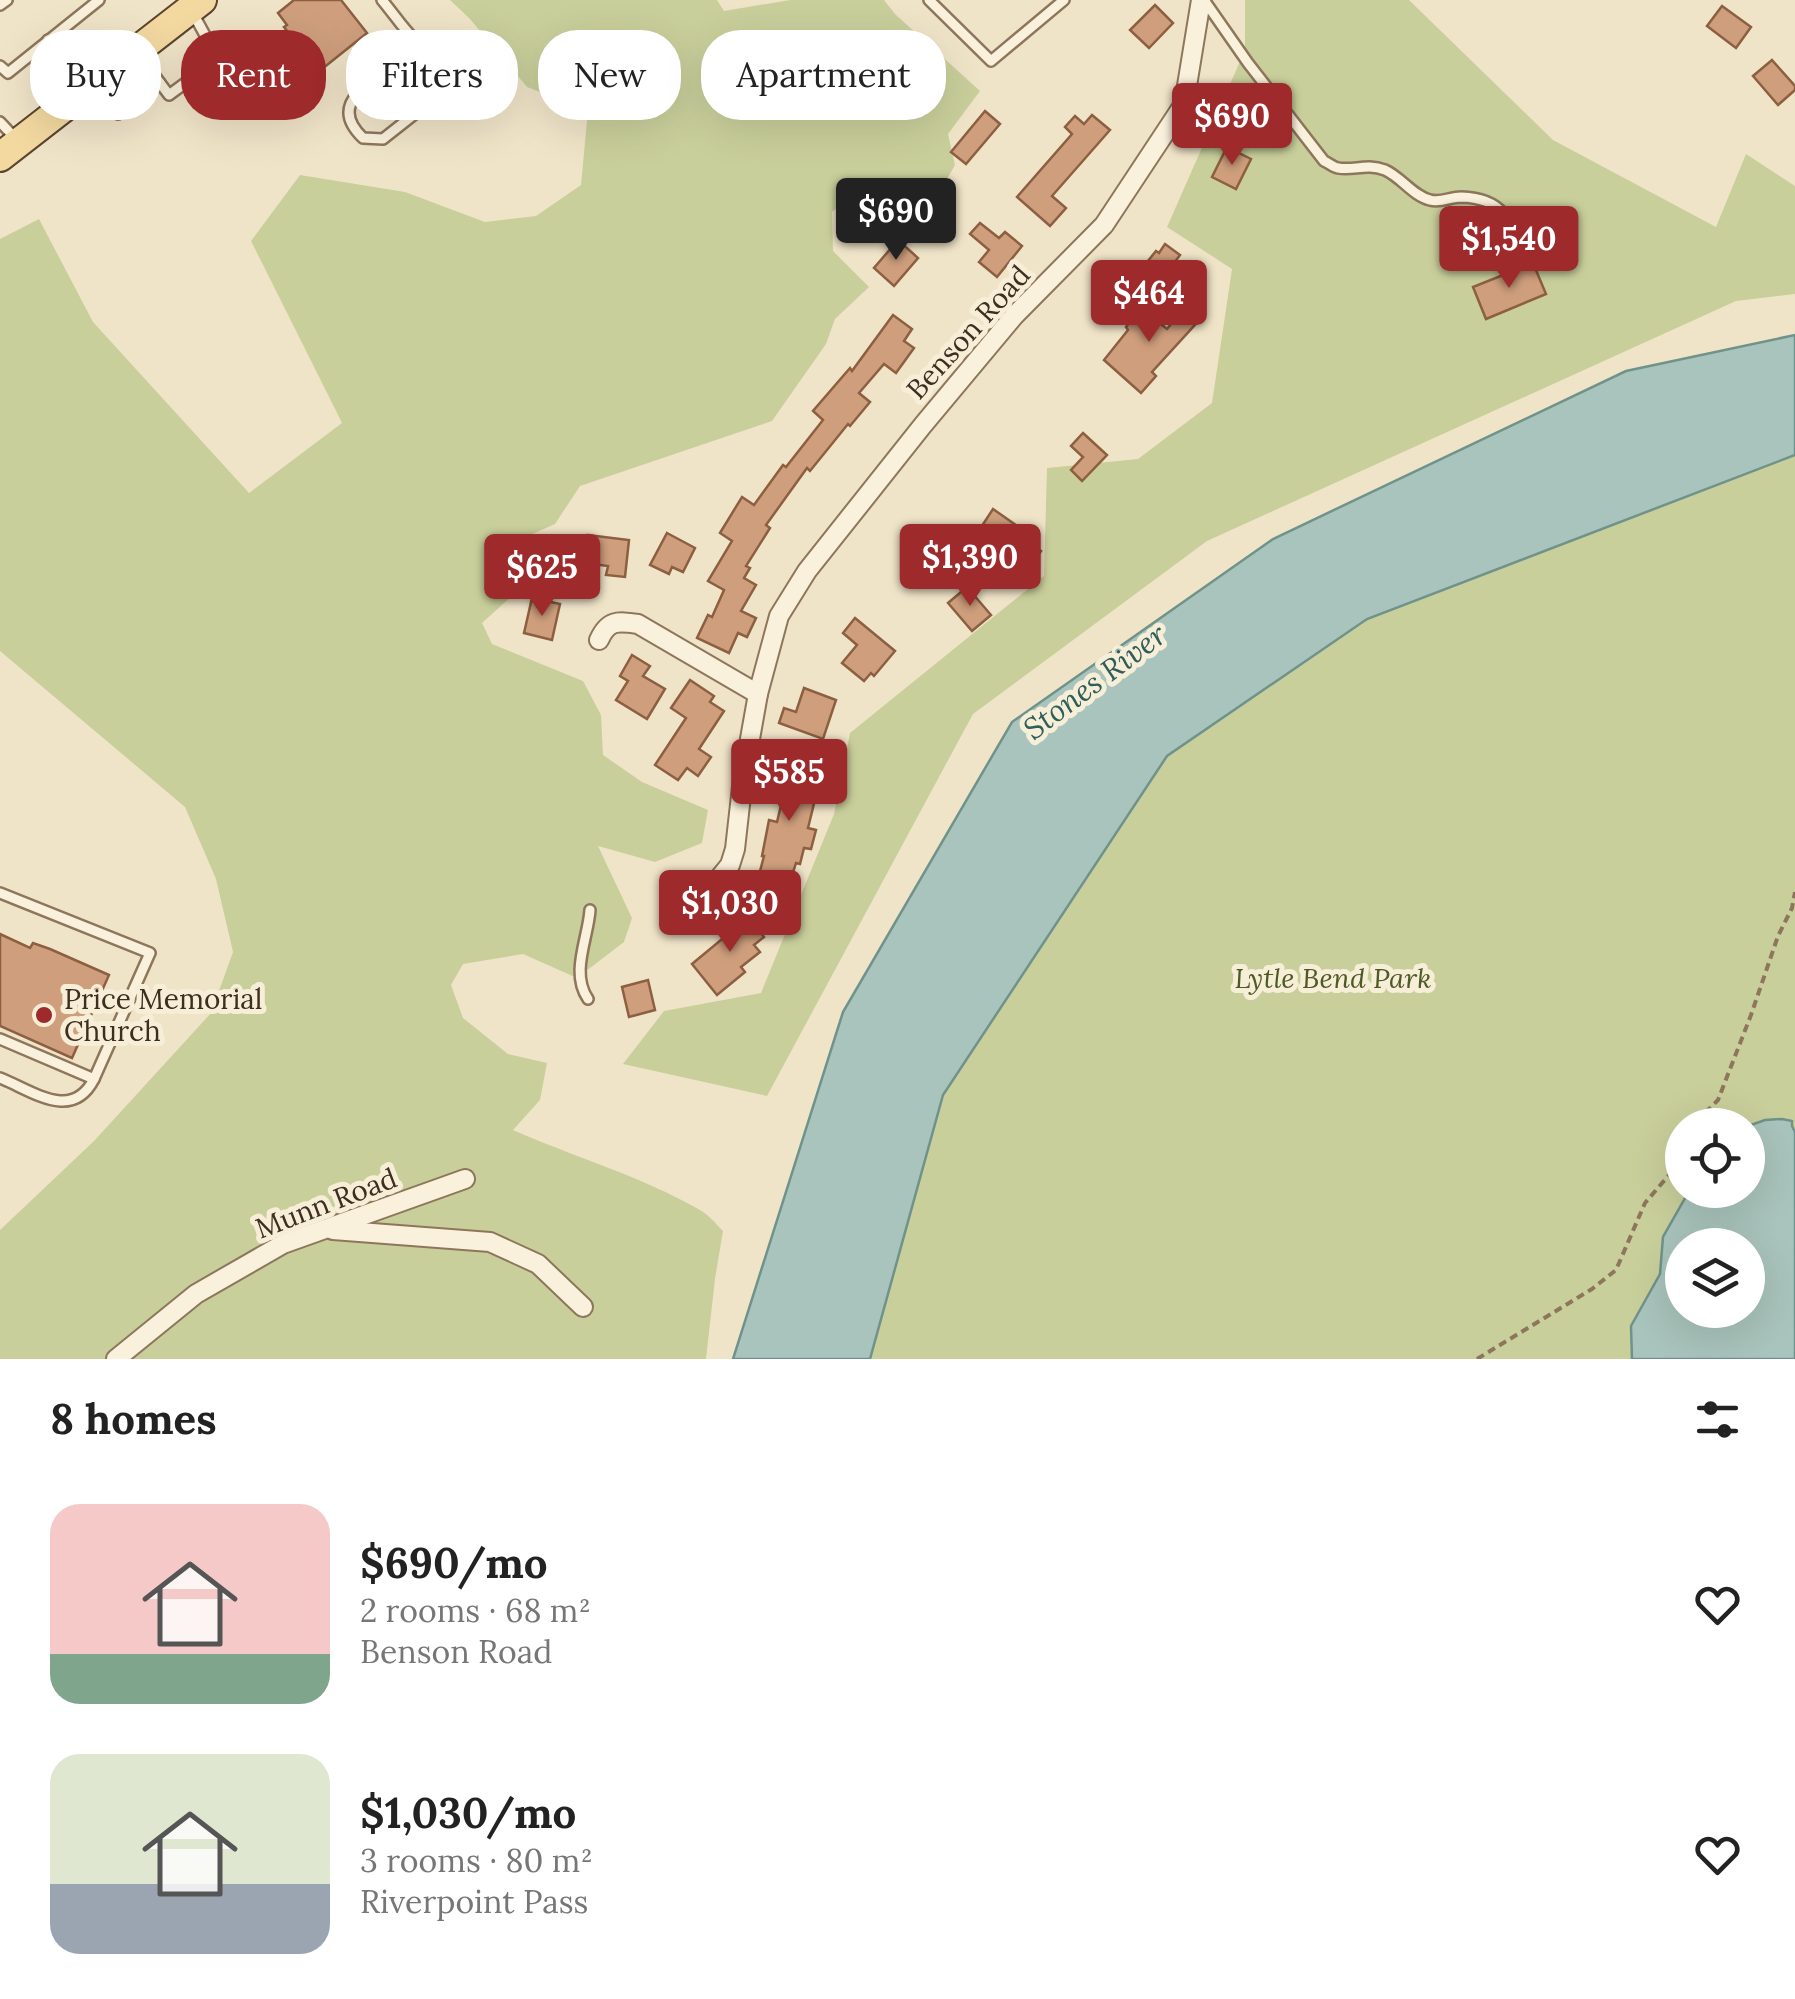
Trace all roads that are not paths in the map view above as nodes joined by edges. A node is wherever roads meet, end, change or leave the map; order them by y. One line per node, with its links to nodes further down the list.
1 (7, 0): 8 (lane)
2 (99, 0): 9 (lane)
3 (382, 0): 10 (lane)
4 (928, 0): 5 (lane)
5 (1064, 0)
6 (1202, 0): 18 (lane); 20 (street, Benson Road)
7 (197, 4): 11 (main road); 15 (lane)
8 (0, 6)
9 (61, 30)
10 (406, 30)
11 (161, 32)
12 (417, 43): 12 (lane)
13 (30, 55): 14 (lane)
14 (0, 66)
15 (161, 85)
16 (40, 120): 17 (main road)
17 (6, 141)
18 (1521, 258)
19 (600, 640): 20 (street)
20 (758, 694): 21 (street, Benson Road)
21 (718, 881)
22 (0, 893): 27 (lane)
23 (590, 910): 24 (lane)
24 (588, 999)
25 (0, 1038): 27 (lane)
26 (0, 1078): 27 (lane)
27 (94, 1079)
28 (465, 1180): 29 (street, Munn Road)
29 (328, 1229): 30 (street); 31 (street, Munn Road)
30 (583, 1307)
31 (116, 1359)

